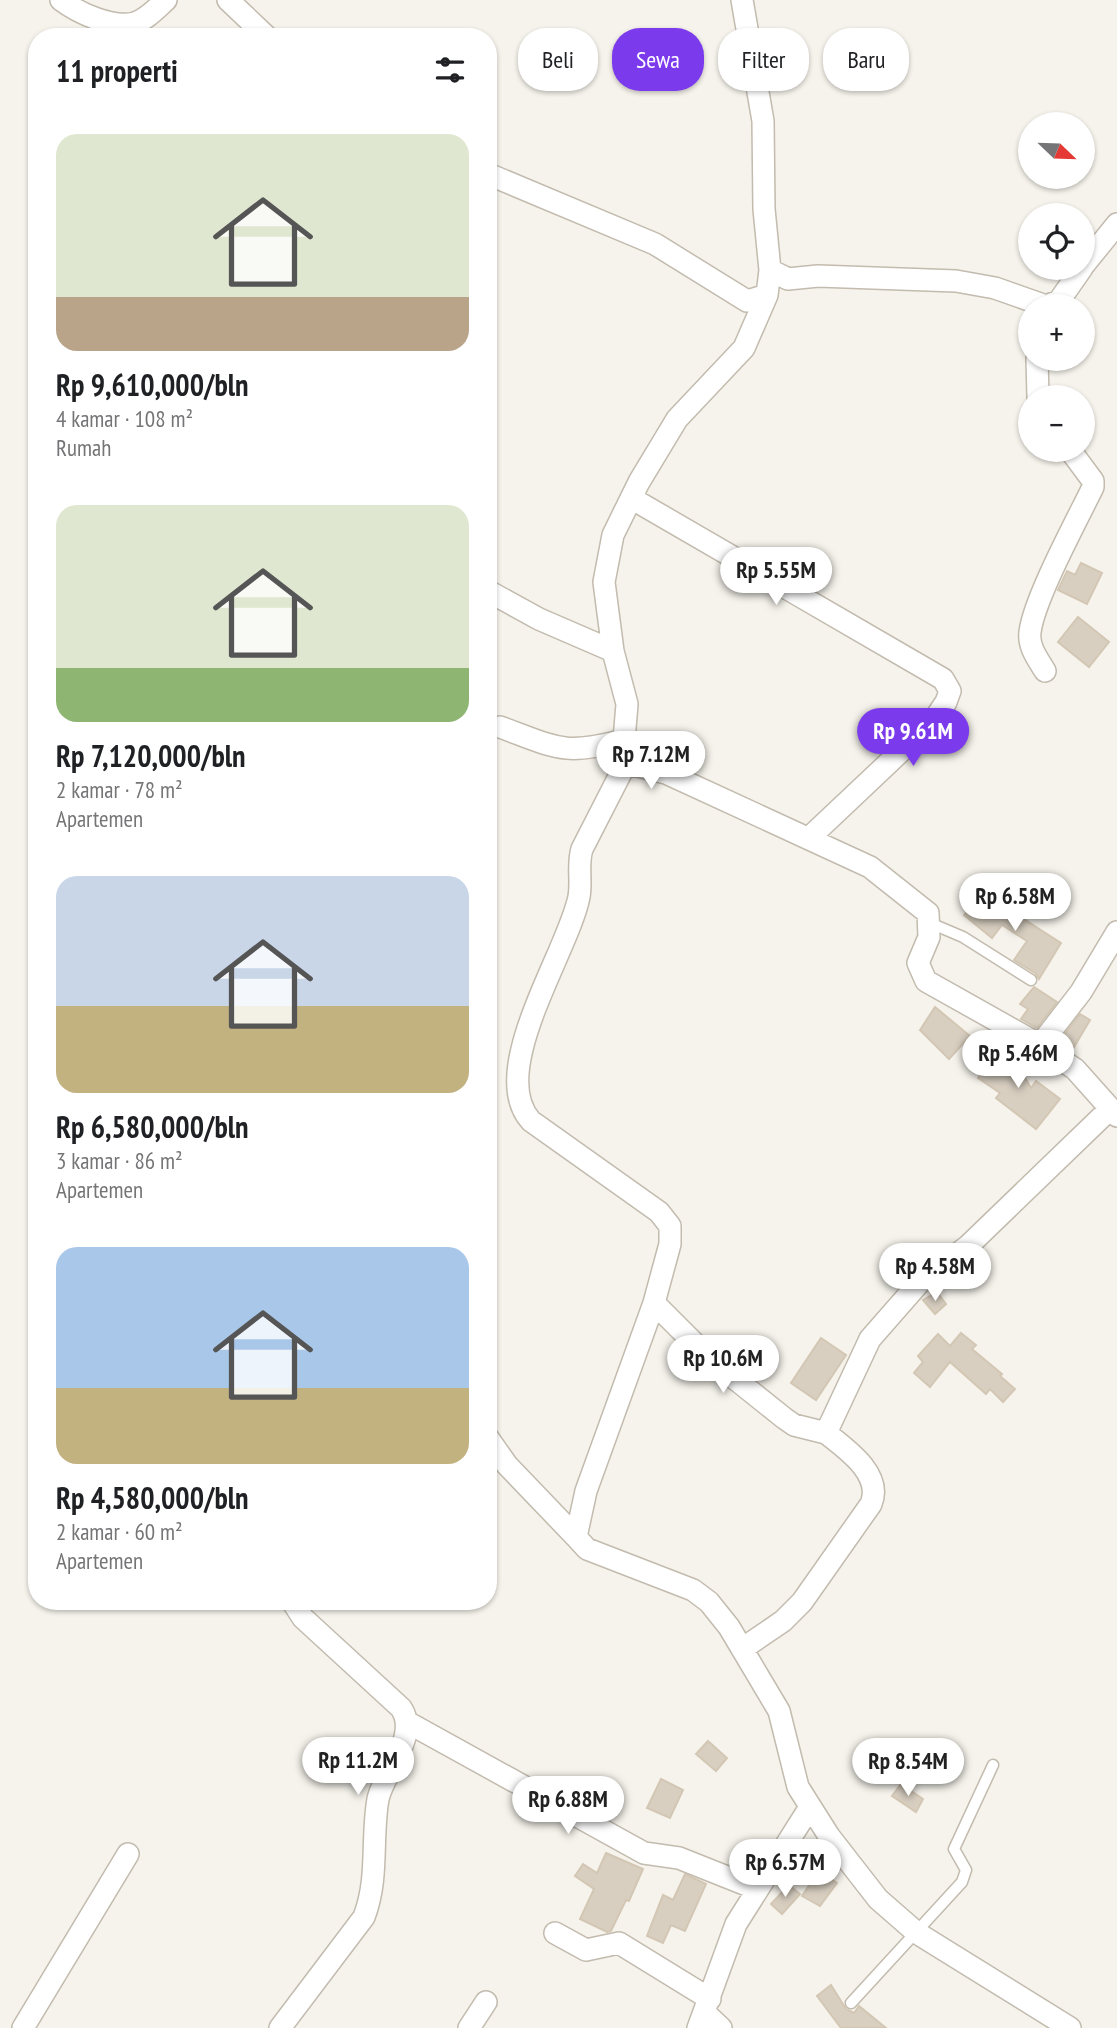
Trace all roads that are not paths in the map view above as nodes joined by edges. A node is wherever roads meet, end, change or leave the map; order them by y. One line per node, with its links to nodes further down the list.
1 (61, 0): 2 (street)
2 (166, 0)
3 (228, 0): 5 (street)
4 (742, 0): 9 (street)
5 (258, 28)
6 (497, 178): 10 (street)
7 (1117, 224): 8 (street)
8 (1095, 252)
9 (770, 270): 10 (street); 11 (street)
10 (767, 295): 13 (street)
11 (1018, 297)
12 (1079, 462): 16 (street)
13 (631, 498): 15 (street); 20 (street)
14 (497, 596): 15 (street)
15 (613, 651): 18 (street)
16 (1045, 671)
17 (500, 727): 18 (street)
18 (624, 740): 19 (street)
19 (626, 764): 20 (street); 26 (street)
20 (809, 838): 21 (street)
21 (930, 923): 23 (lane); 24 (street)
22 (1117, 932): 24 (street)
23 (1031, 980)
24 (1040, 1045): 25 (street)
25 (1113, 1112): 27 (street)
26 (654, 1303): 27 (street); 29 (street)
27 (826, 1433): 31 (street)
28 (497, 1451): 29 (street)
29 (576, 1537): 31 (street)
30 (298, 1610): 32 (street)
31 (742, 1649): 34 (street)
32 (407, 1722): 36 (street); 43 (street)
33 (993, 1765): 38 (lane)
34 (810, 1807): 36 (street); 38 (street)
35 (128, 1854): 42 (street)
36 (757, 1889): 41 (street)
37 (555, 1933): 41 (street)
38 (918, 1933): 40 (lane); 46 (street)
39 (486, 2002): 44 (street)
40 (851, 2003)
41 (704, 2013): 45 (street)
42 (23, 2028)
43 (280, 2028)
44 (469, 2028)
45 (721, 2028)
46 (1069, 2028)

